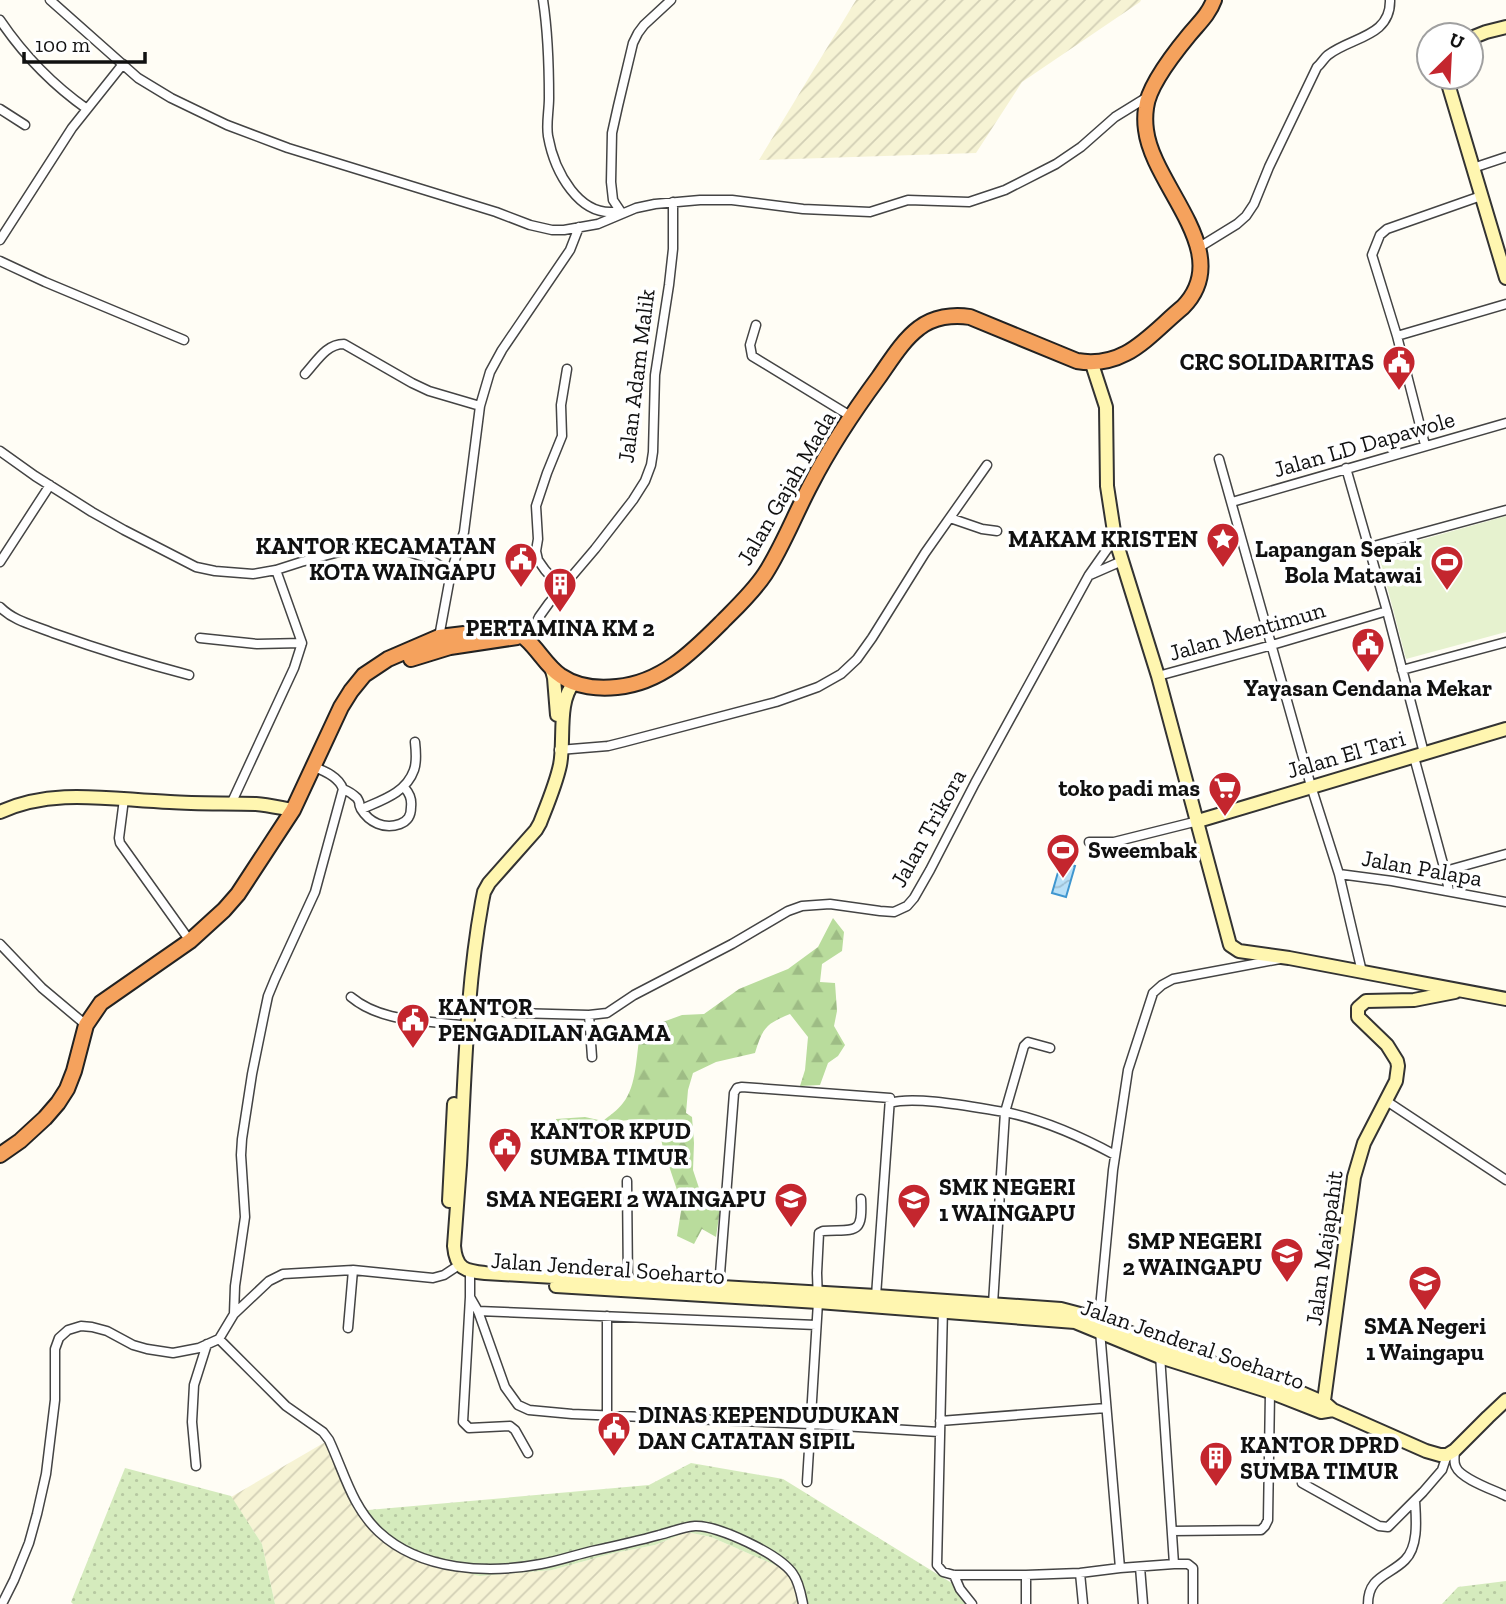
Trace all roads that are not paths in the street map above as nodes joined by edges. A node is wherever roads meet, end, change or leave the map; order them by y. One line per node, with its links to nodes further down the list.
1 (50, 0): 9 (street)
2 (543, 0): 19 (street)
3 (671, 0): 19 (street)
4 (1214, 0): 11 (highway)
5 (1390, 0): 22 (street)
6 (0, 20): 13 (street)
7 (1506, 26): 8 (main road)
8 (1485, 32)
9 (123, 64): 13 (street); 20 (street)
10 (1450, 91): 16 (main road)
11 (1149, 96): 18 (street); 22 (highway)
12 (0, 109): 14 (street)
13 (87, 109): 21 (street)
14 (25, 125)
15 (1506, 158): 16 (street)
16 (1473, 168): 17 (main road)
17 (1481, 197): 24 (main road); 27 (street)
18 (673, 202): 19 (street); 52 (street, Jalan Adam Malik)
19 (622, 212): 20 (street)
20 (579, 227): 32 (street)
21 (0, 240)
22 (1198, 248): 29 (highway)
23 (0, 261): 28 (street)
24 (1506, 278)
25 (1506, 304): 27 (street)
26 (756, 325): 33 (street)
27 (1397, 336): 35 (street)
28 (184, 340)
29 (1092, 364): 33 (highway, Jalan Gajah Mada); 45 (main road)
30 (567, 369): 52 (street)
31 (305, 374): 32 (street)
32 (481, 406): 50 (street)
33 (852, 417): 65 (highway, Jalan Gajah Mada)
34 (1506, 423): 35 (street, Jalan LD Dapawole)
35 (1426, 446): 39 (street, Jalan LD Dapawole)
36 (0, 451): 40 (street)
37 (1219, 459): 41 (street, Jalan Palapa)
38 (987, 465): 43 (street)
39 (1346, 468): 41 (street, Jalan LD Dapawole); 46 (street)
40 (50, 485): 48 (street); 49 (street)
41 (1232, 502): 60 (street, Jalan Palapa)
42 (1506, 510): 46 (street)
43 (950, 518): 44 (street); 68 (street)
44 (997, 531)
45 (1115, 538): 47 (main road); 51 (street, Jalan Trikora)
46 (1370, 547): 54 (street)
47 (1122, 561): 51 (street); 64 (main road)
48 (0, 562)
49 (276, 570): 50 (street); 59 (street)
50 (451, 572): 55 (street)
51 (1089, 575): 94 (street, Jalan Trikora)
52 (561, 588): 57 (street, Jalan Adam Malik)
53 (0, 607): 63 (street)
54 (1387, 611): 60 (street, Jalan Mentimun); 62 (street)
55 (439, 637): 57 (highway); 70 (highway)
56 (200, 638): 59 (street)
57 (525, 638): 61 (highway, Jalan Gajah Mada); 70 (highway)
58 (1506, 642): 62 (street)
59 (302, 643): 75 (street)
60 (1272, 645): 64 (street, Jalan Mentimun); 71 (street, Jalan Palapa)
61 (551, 667): 65 (highway, Jalan Gajah Mada); 68 (main road)
62 (1402, 670): 69 (street)
63 (189, 675)
64 (1158, 676): 79 (main road)
65 (574, 683): 68 (main road)
66 (1506, 729): 69 (main road, Jalan El Tari)
67 (415, 742): 72 (street)
68 (559, 750): 93 (main road)
69 (1419, 755): 71 (main road, Jalan El Tari); 82 (street)
70 (316, 763): 73 (street); 77 (highway)
71 (1311, 786): 79 (main road, Jalan El Tari); 83 (street, Jalan Palapa)
72 (404, 787): 76 (street); 76 (street)
73 (343, 789): 76 (street); 118 (street)
74 (124, 799): 75 (main road); 78 (main road); 86 (street)
75 (231, 804): 77 (main road)
76 (362, 809)
77 (293, 810): 86 (highway)
78 (0, 812)
79 (1198, 821): 80 (street); 88 (main road)
80 (1089, 842)
81 (1506, 853): 82 (street)
82 (1445, 871): 84 (street)
83 (1339, 874): 84 (street, Jalan Palapa); 89 (street)
84 (1449, 891): 85 (street, Jalan Palapa)
85 (1506, 902)
86 (190, 941): 95 (highway)
87 (0, 944): 95 (street)
88 (1289, 958): 89 (main road); 104 (street)
89 (1362, 971): 90 (main road)
90 (1458, 991): 92 (main road); 99 (main road, Jalan Majapahit)
91 (351, 997): 96 (street)
92 (1506, 999)
93 (464, 1007): 94 (street, Jalan Trikora); 96 (main road); 102 (main road)
94 (589, 1015): 98 (street)
95 (86, 1025): 103 (highway)
96 (460, 1025): 102 (main road)
97 (1050, 1048): 101 (street)
98 (592, 1056)
99 (1385, 1100): 105 (street); 129 (main road, Jalan Majapahit)
100 (890, 1103): 101 (street); 111 (street); 112 (street)
101 (1005, 1112): 104 (street); 115 (street)
102 (457, 1129): 109 (main road)
103 (0, 1155)
104 (1115, 1155): 121 (street)
105 (1506, 1180)
106 (627, 1181): 110 (street)
107 (861, 1199): 114 (street)
108 (353, 1270): 109 (street); 118 (street); 122 (street)
109 (463, 1271): 110 (main road, Jalan Jenderal Soeharto); 113 (street)
110 (628, 1286): 111 (main road, Jalan Jenderal Soeharto); 114 (main road, Jalan Jenderal Soeharto)
111 (719, 1287): 114 (main road, Jalan Jenderal Soeharto)
112 (876, 1296): 114 (main road, Jalan Jenderal Soeharto); 116 (main road, Jalan Jenderal Soeharto)
113 (470, 1297): 117 (street); 135 (street)
114 (818, 1298): 116 (main road, Jalan Jenderal Soeharto); 120 (street)
115 (993, 1304): 116 (main road, Jalan Jenderal Soeharto); 121 (main road, Jalan Jenderal Soeharto)
116 (943, 1306): 121 (main road, Jalan Jenderal Soeharto); 131 (street)
117 (478, 1311): 119 (street); 130 (street)
118 (234, 1314): 123 (street)
119 (607, 1316): 120 (street); 130 (street)
120 (816, 1325): 132 (street)
121 (1100, 1325): 125 (main road, Jalan Jenderal Soeharto); 128 (street)
122 (348, 1328)
123 (219, 1339): 124 (street); 149 (street)
124 (208, 1344): 136 (street); 148 (street)
125 (1160, 1351): 126 (main road, Jalan Jenderal Soeharto); 129 (main road, Jalan Jenderal Soeharto); 141 (street)
126 (1270, 1392): 129 (main road, Jalan Jenderal Soeharto); 141 (street)
127 (1506, 1400): 134 (main road)
128 (1106, 1408): 131 (street); 143 (street)
129 (1326, 1408): 134 (main road, Jalan Jenderal Soeharto)
130 (607, 1415): 132 (street)
131 (940, 1421): 133 (street)
132 (810, 1423): 133 (street); 137 (street)
133 (939, 1432): 146 (street)
134 (1455, 1449): 139 (street); 140 (street)
135 (528, 1453)
136 (196, 1466)
137 (807, 1482)
138 (1302, 1483): 140 (street)
139 (1506, 1496)
140 (1415, 1501): 155 (street)
141 (1172, 1531): 142 (street)
142 (1174, 1564): 144 (street); 154 (street)
143 (1119, 1567): 144 (street); 145 (street)
144 (1140, 1567): 153 (street)
145 (1080, 1573): 147 (street); 152 (street)
146 (954, 1575): 147 (street); 150 (street)
147 (1026, 1575): 151 (street)
148 (2, 1604)
149 (803, 1604)
150 (972, 1604)
151 (1026, 1604)
152 (1083, 1604)
153 (1143, 1604)
154 (1193, 1604)
155 (1368, 1604)

